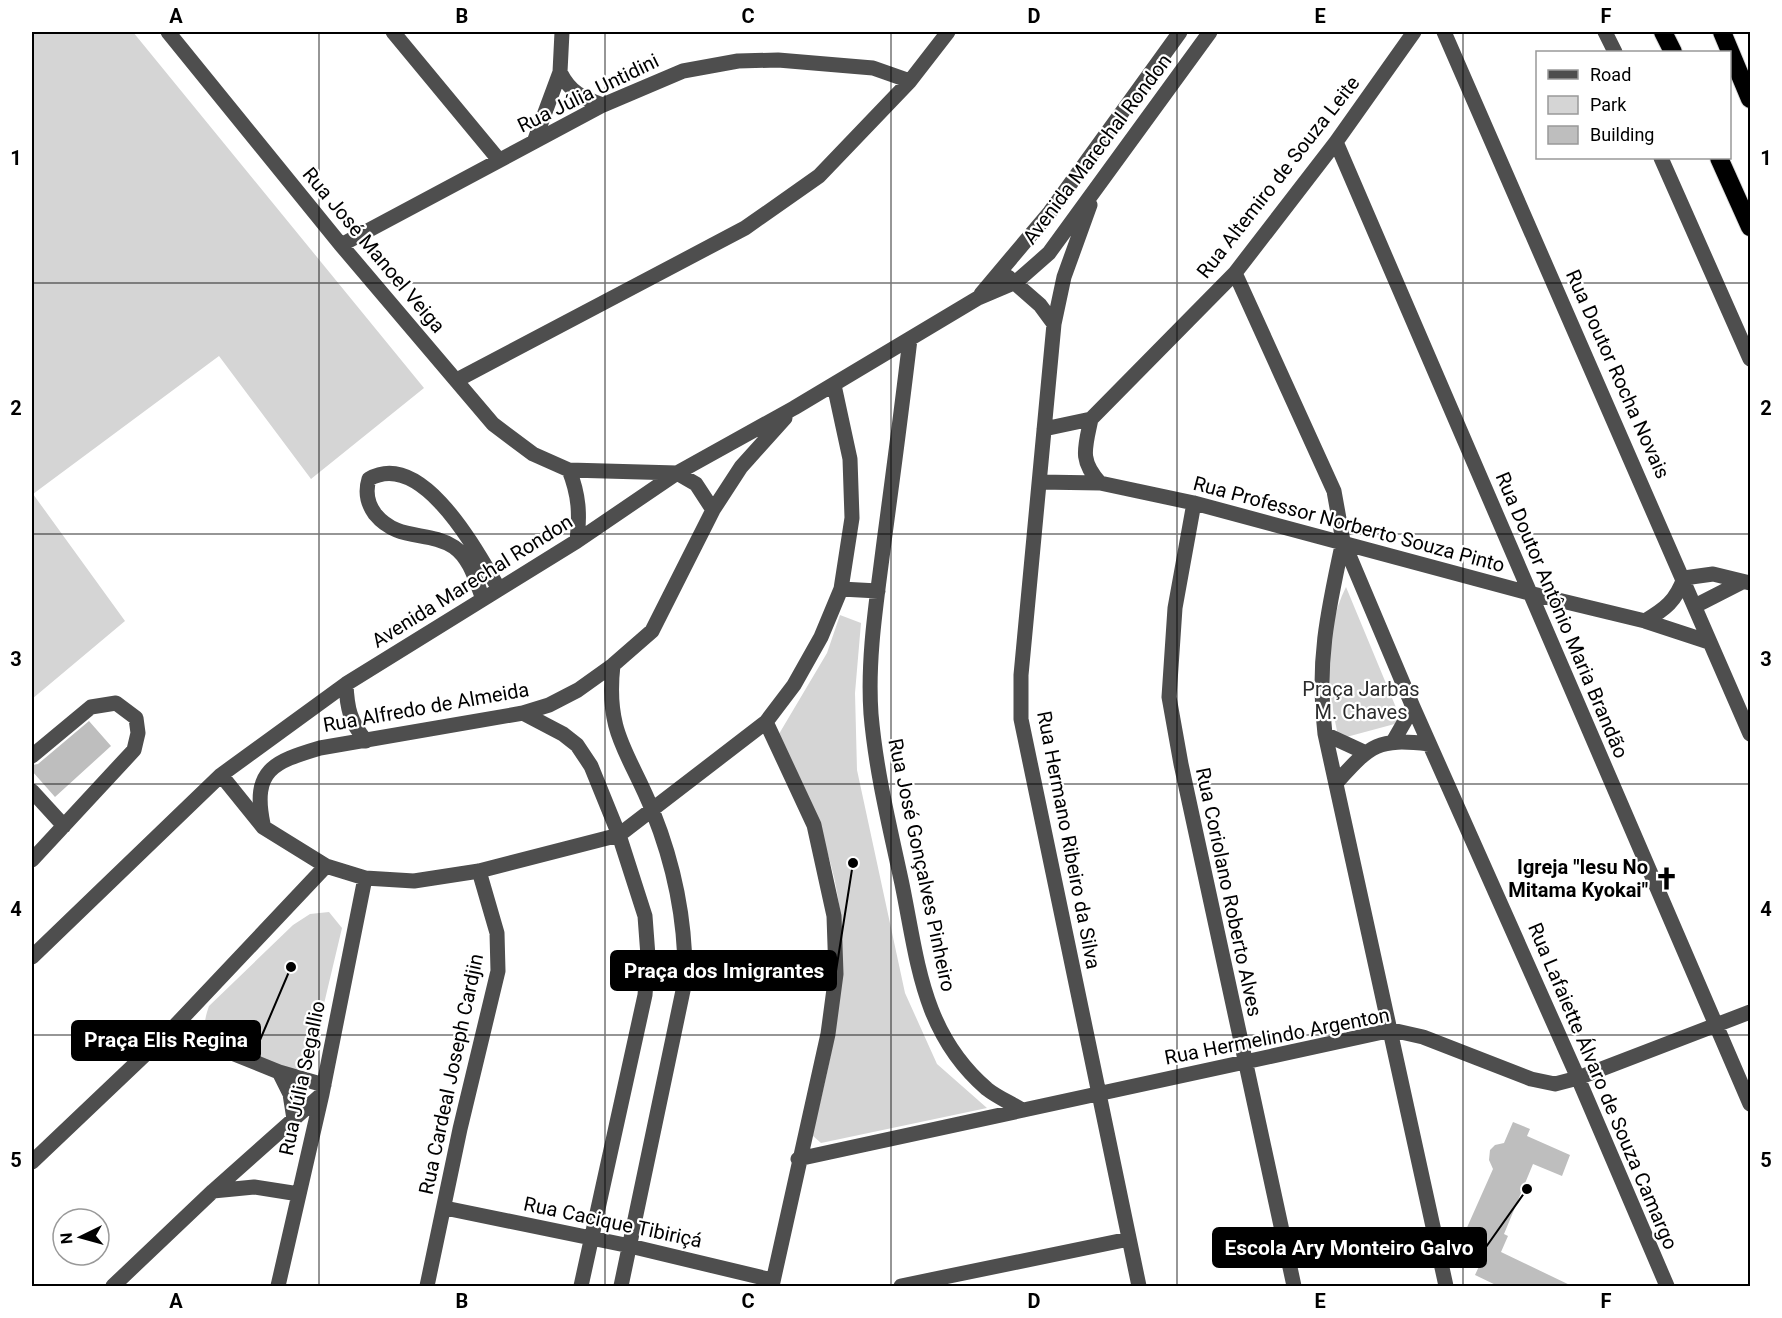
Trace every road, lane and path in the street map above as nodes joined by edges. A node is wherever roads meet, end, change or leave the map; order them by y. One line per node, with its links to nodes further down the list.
1 (168, 32): 30 (street, Rua José Manoel Veiga)
2 (393, 32): 26 (street)
3 (562, 32): 16 (street)
4 (948, 32): 17 (street)
5 (1180, 32): 20 (street, Avenida Marechal Rondon)
6 (1210, 32): 21 (street, Avenida Marechal Rondon)
7 (1414, 32): 23 (street, Rua Altemiro de Souza Leite)
8 (1444, 32): 53 (street, Rua Doutor Rocha Novais)
9 (1605, 32): 12 (street)
10 (1663, 32): 13 (highway)
11 (1722, 32): 14 (highway)
12 (1614, 51)
13 (1672, 51)
14 (1730, 51)
15 (1731, 54): 18 (highway)
16 (560, 72): 19 (street); 22 (street)
17 (910, 81): 19 (street, Rua Júlia Untidini); 40 (street)
18 (1750, 99)
19 (603, 105): 22 (street, Rua Júlia Untidini)
20 (1117, 120): 21 (street); 29 (street, Avenida Marechal Rondon)
21 (1138, 133): 27 (street, Avenida Marechal Rondon)
22 (534, 142): 26 (street, Rua Júlia Untidini)
23 (1336, 142): 33 (street, Rua Altemiro de Souza Leite); 58 (street, Rua Doutor Antônio Maria Brandão)
24 (1661, 159): 39 (street)
25 (1719, 159): 28 (highway)
26 (499, 160): 30 (street, Rua Júlia Untidini)
27 (1096, 189): 31 (street, Avenida Marechal Rondon); 34 (street, Rua Hermano Ribeiro da Silva)
28 (1750, 227)
29 (1029, 238): 31 (street); 32 (street, Avenida Marechal Rondon)
30 (341, 245): 40 (street, Rua José Manoel Veiga)
31 (1049, 253): 34 (street); 35 (street, Avenida Marechal Rondon)
32 (1000, 272): 35 (street); 36 (street, Avenida Marechal Rondon)
33 (1235, 273): 43 (street, Rua Altemiro de Souza Leite); 52 (street, Rua Lafaiette Álvaro de Souza Camargo)
34 (1064, 278): 37 (street, Rua Hermano Ribeiro da Silva)
35 (1016, 282): 36 (street, Avenida Marechal Rondon); 37 (street)
36 (978, 298): 38 (street, Avenida Marechal Rondon)
37 (1054, 324): 44 (street, Rua Hermano Ribeiro da Silva)
38 (910, 339): 41 (street, Avenida Marechal Rondon); 57 (street, Rua José Gonçalves Pinheiro)
39 (1750, 358)
40 (457, 380): 45 (street, Rua José Manoel Veiga)
41 (834, 385): 42 (street, Avenida Marechal Rondon); 56 (street)
42 (794, 408): 46 (street, Avenida Marechal Rondon); 50 (street, Rua Alfredo de Almeida)
43 (1091, 419): 44 (street); 48 (street)
44 (1044, 429): 47 (street, Rua Hermano Ribeiro da Silva)
45 (569, 470): 46 (street, Rua José Manoel Veiga); 51 (street)
46 (677, 473): 50 (street); 51 (street, Avenida Marechal Rondon)
47 (1040, 482): 48 (street, Rua Professor Norberto Souza Pinto); 97 (street, Rua Hermano Ribeiro da Silva)
48 (1100, 483): 49 (street, Rua Professor Norberto Souza Pinto)
49 (1194, 503): 52 (street, Rua Professor Norberto Souza Pinto); 93 (street, Rua Coriolano Roberto Alves)
50 (713, 510): 63 (street, Rua Alfredo de Almeida)
51 (577, 541): 55 (street, Avenida Marechal Rondon)
52 (1343, 541): 58 (street, Rua Professor Norberto Souza Pinto); 65 (street, Rua Lafaiette Álvaro de Souza Camargo); 68 (street)
53 (1684, 578): 54 (street); 60 (street, Rua Doutor Rocha Novais); 61 (street)
54 (1746, 582): 60 (street)
55 (499, 589): 59 (street, Avenida Marechal Rondon); 59 (street)
56 (841, 589): 57 (street); 67 (street)
57 (878, 591): 99 (street, Rua José Gonçalves Pinheiro)
58 (1529, 593): 61 (street, Rua Professor Norberto Souza Pinto); 90 (street, Rua Doutor Antônio Maria Brandão)
59 (483, 599): 64 (street, Avenida Marechal Rondon)
60 (1695, 606): 62 (street, Rua Doutor Rocha Novais)
61 (1645, 621): 62 (street, Rua Professor Norberto Souza Pinto)
62 (1709, 642): 69 (street, Rua Doutor Rocha Novais)
63 (613, 666): 66 (street, Rua Alfredo de Almeida); 80 (street)
64 (346, 684): 71 (street); 75 (street, Avenida Marechal Rondon)
65 (1413, 707): 70 (street); 72 (street, Rua Lafaiette Álvaro de Souza Camargo)
66 (524, 713): 71 (street, Rua Alfredo de Almeida); 83 (street)
67 (766, 722): 80 (street); 101 (street)
68 (1325, 734): 73 (street); 77 (street)
69 (1750, 734)
70 (1394, 740): 72 (street); 73 (street)
71 (366, 741): 82 (street, Rua Alfredo de Almeida)
72 (1429, 744): 95 (street, Rua Lafaiette Álvaro de Souza Camargo)
73 (1364, 752): 77 (street)
74 (32, 756): 81 (street)
75 (235, 765): 76 (street, Avenida Marechal Rondon); 79 (street)
76 (221, 775): 79 (street); 88 (street, Avenida Marechal Rondon)
77 (1336, 783): 92 (street)
78 (32, 791): 81 (street)
79 (236, 793): 82 (street)
80 (652, 811): 83 (street); 108 (street)
81 (64, 826): 84 (street)
82 (263, 827): 85 (street)
83 (619, 835): 86 (street); 106 (street)
84 (32, 860)
85 (326, 866): 87 (street); 91 (street)
86 (479, 872): 87 (street); 105 (street, Rua Cardeal Joseph Cardjin)
87 (365, 878): 96 (street, Rua Júlia Segallio)
88 (32, 957)
89 (1750, 1012): 90 (street, Rua Hermelindo Argenton)
90 (1718, 1026): 95 (street, Rua Hermelindo Argenton); 98 (street, Rua Doutor Antônio Maria Brandão)
91 (172, 1029): 94 (street); 102 (street)
92 (1392, 1030): 93 (street, Rua Hermelindo Argenton); 95 (street, Rua Hermelindo Argenton); 118 (street)
93 (1244, 1062): 97 (street, Rua Hermelindo Argenton); 117 (street, Rua Coriolano Roberto Alves)
94 (279, 1072): 96 (street); 100 (street)
95 (1578, 1078): 119 (street, Rua Lafaiette Álvaro de Souza Camargo)
96 (323, 1089): 100 (street); 104 (street, Rua Júlia Segallio)
97 (1098, 1095): 99 (street, Rua Hermelindo Argenton); 107 (street, Rua Hermano Ribeiro da Silva)
98 (1750, 1104)
99 (1022, 1110): 101 (street, Rua Hermelindo Argenton)
100 (294, 1119): 103 (street)
101 (798, 1159): 110 (street)
102 (32, 1162)
103 (213, 1191): 104 (street); 109 (street)
104 (299, 1194): 111 (street, Rua Júlia Segallio)
105 (445, 1208): 106 (street, Rua Cacique Tibiriçá); 112 (street, Rua Cardeal Joseph Cardjin)
106 (592, 1238): 108 (street, Rua Cacique Tibiriçá); 113 (street)
107 (1129, 1239): 115 (street); 116 (street, Rua Hermano Ribeiro da Silva)
108 (630, 1246): 110 (street, Rua Cacique Tibiriçá); 114 (street)
109 (120, 1283)
110 (772, 1283)
111 (278, 1287)
112 (428, 1287)
113 (580, 1287)
114 (621, 1287)
115 (901, 1287)
116 (1139, 1287)
117 (1294, 1287)
118 (1446, 1287)
119 (1667, 1287)

